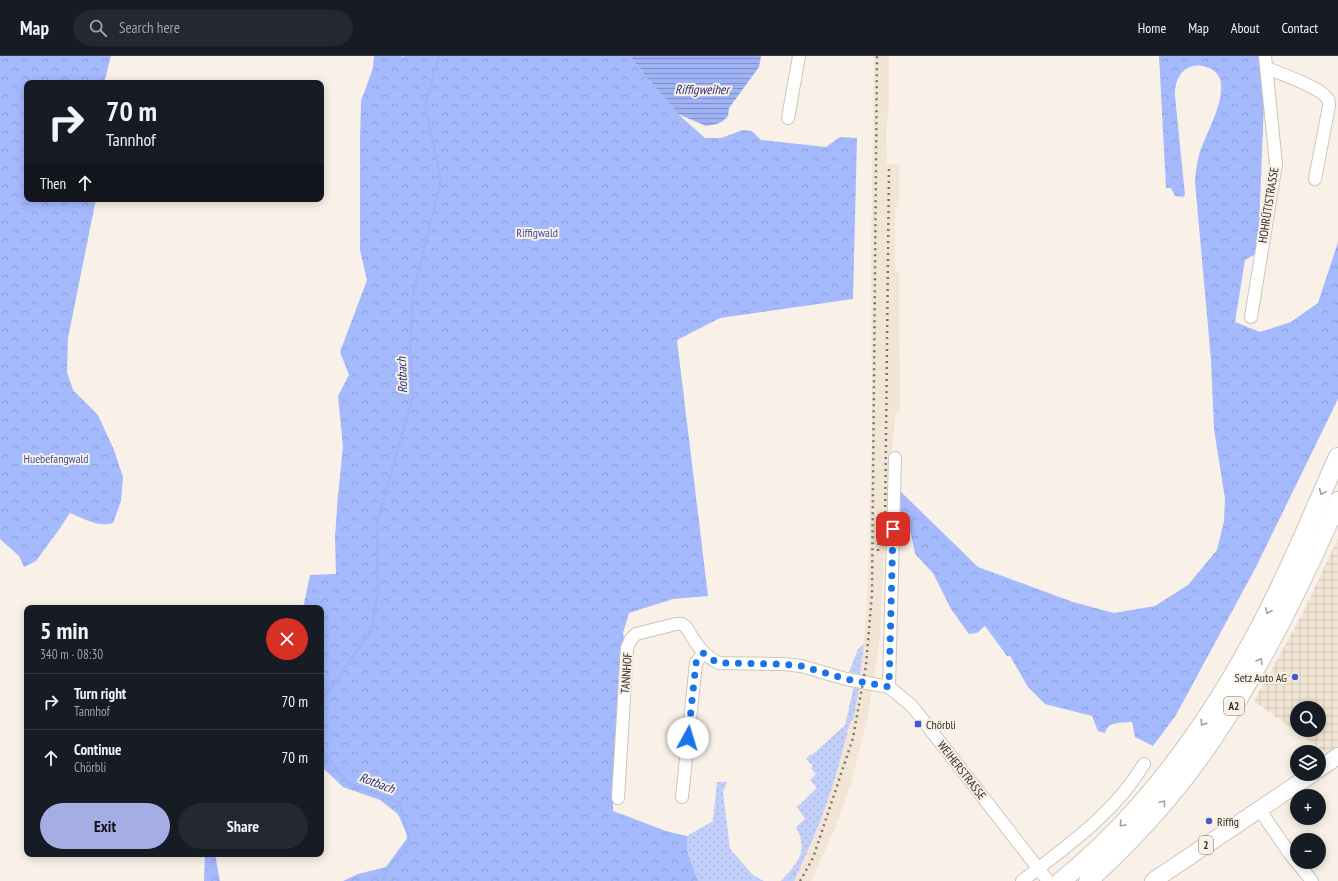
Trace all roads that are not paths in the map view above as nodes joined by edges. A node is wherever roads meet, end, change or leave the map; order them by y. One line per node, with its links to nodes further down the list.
1 (799, 56): 4 (street)
2 (1265, 56): 3 (street, HOHRÜTISTRASSE)
3 (1267, 68): 5 (street); 6 (street, HOHRÜTISTRASSE)
4 (788, 118)
5 (1315, 179)
6 (1251, 317)
7 (1338, 457): 22 (highway, A2, one-way to 22)
8 (895, 458): 13 (street)
9 (1338, 501): 11 (highway, A2)
10 (1338, 514): 11 (highway)
11 (1322, 538): 24 (highway, A2, one-way to 11)
12 (703, 653): 13 (street, TANNHOF); 18 (street, TANNHOF); 19 (street)
13 (889, 687): 21 (street, WEIHERSTRASSE)
14 (1338, 756): 16 (main road)
15 (1144, 764): 21 (street)
16 (1326, 764)
17 (1301, 781): 20 (main road, 2)
18 (618, 798)
19 (682, 798)
20 (1259, 809): 25 (main road, 2); 26 (street)
21 (1038, 869): 22 (street, WEIHERSTRASSE); 23 (street)
22 (1056, 879)
23 (1022, 881)
24 (1088, 881)
25 (1153, 881)
26 (1312, 881)

